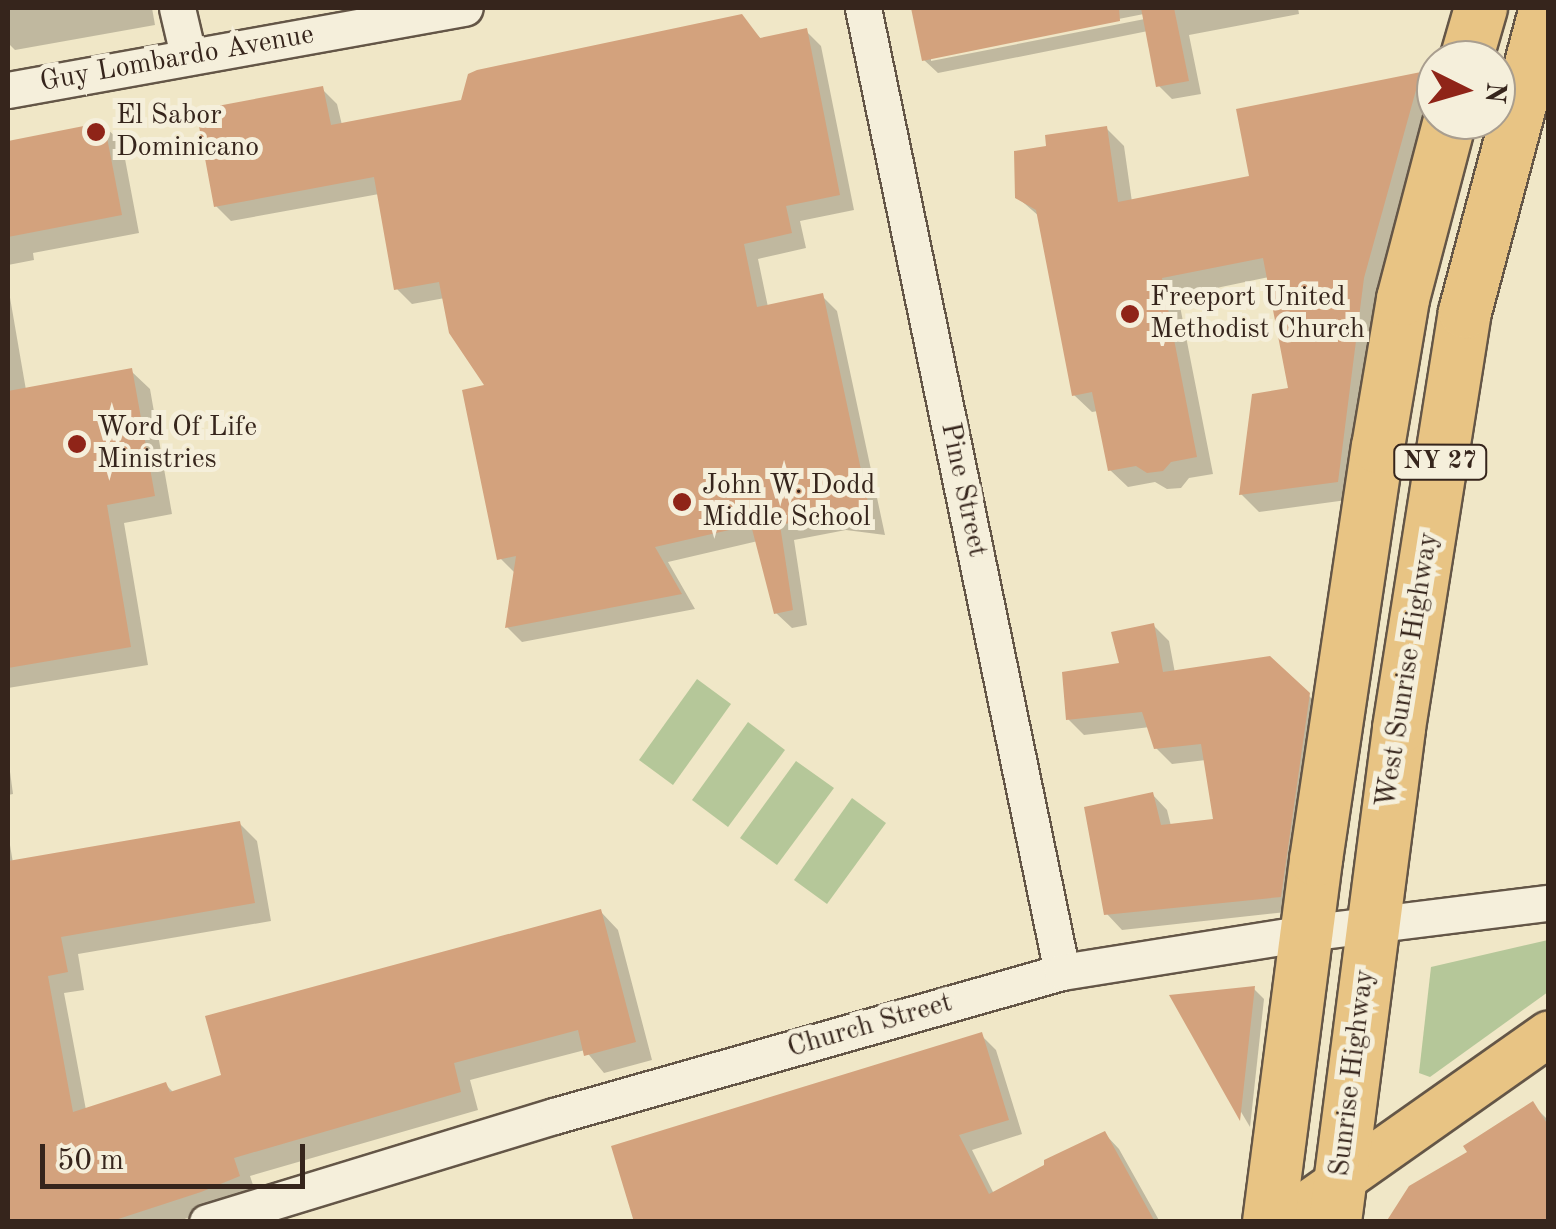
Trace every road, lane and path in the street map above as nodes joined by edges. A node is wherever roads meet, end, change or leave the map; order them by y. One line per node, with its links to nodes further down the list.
1 (177, 8): 8 (street)
2 (465, 8): 6 (street, Guy Lombardo Avenue)
3 (864, 8): 14 (street, Pine Street)
4 (1481, 8): 7 (highway)
5 (1546, 8): 12 (highway, West Sunrise Highway / NY 27)
6 (308, 22): 8 (street, Guy Lombardo Avenue)
7 (1472, 40)
8 (188, 55): 9 (street, Guy Lombardo Avenue)
9 (8, 90)
10 (1445, 140): 13 (highway, NY 27)
11 (1548, 903): 12 (street, Church Street)
12 (1372, 925): 13 (street, Church Street); 16 (highway, Sunrise Highway / NY 27)
13 (1306, 933): 14 (street, Church Street); 18 (highway, NY 27)
14 (1062, 972): 17 (street, Church Street)
15 (1548, 1034): 16 (main road)
16 (1336, 1204): 19 (main road)
17 (208, 1222)
18 (1269, 1222)
19 (1281, 1222)

